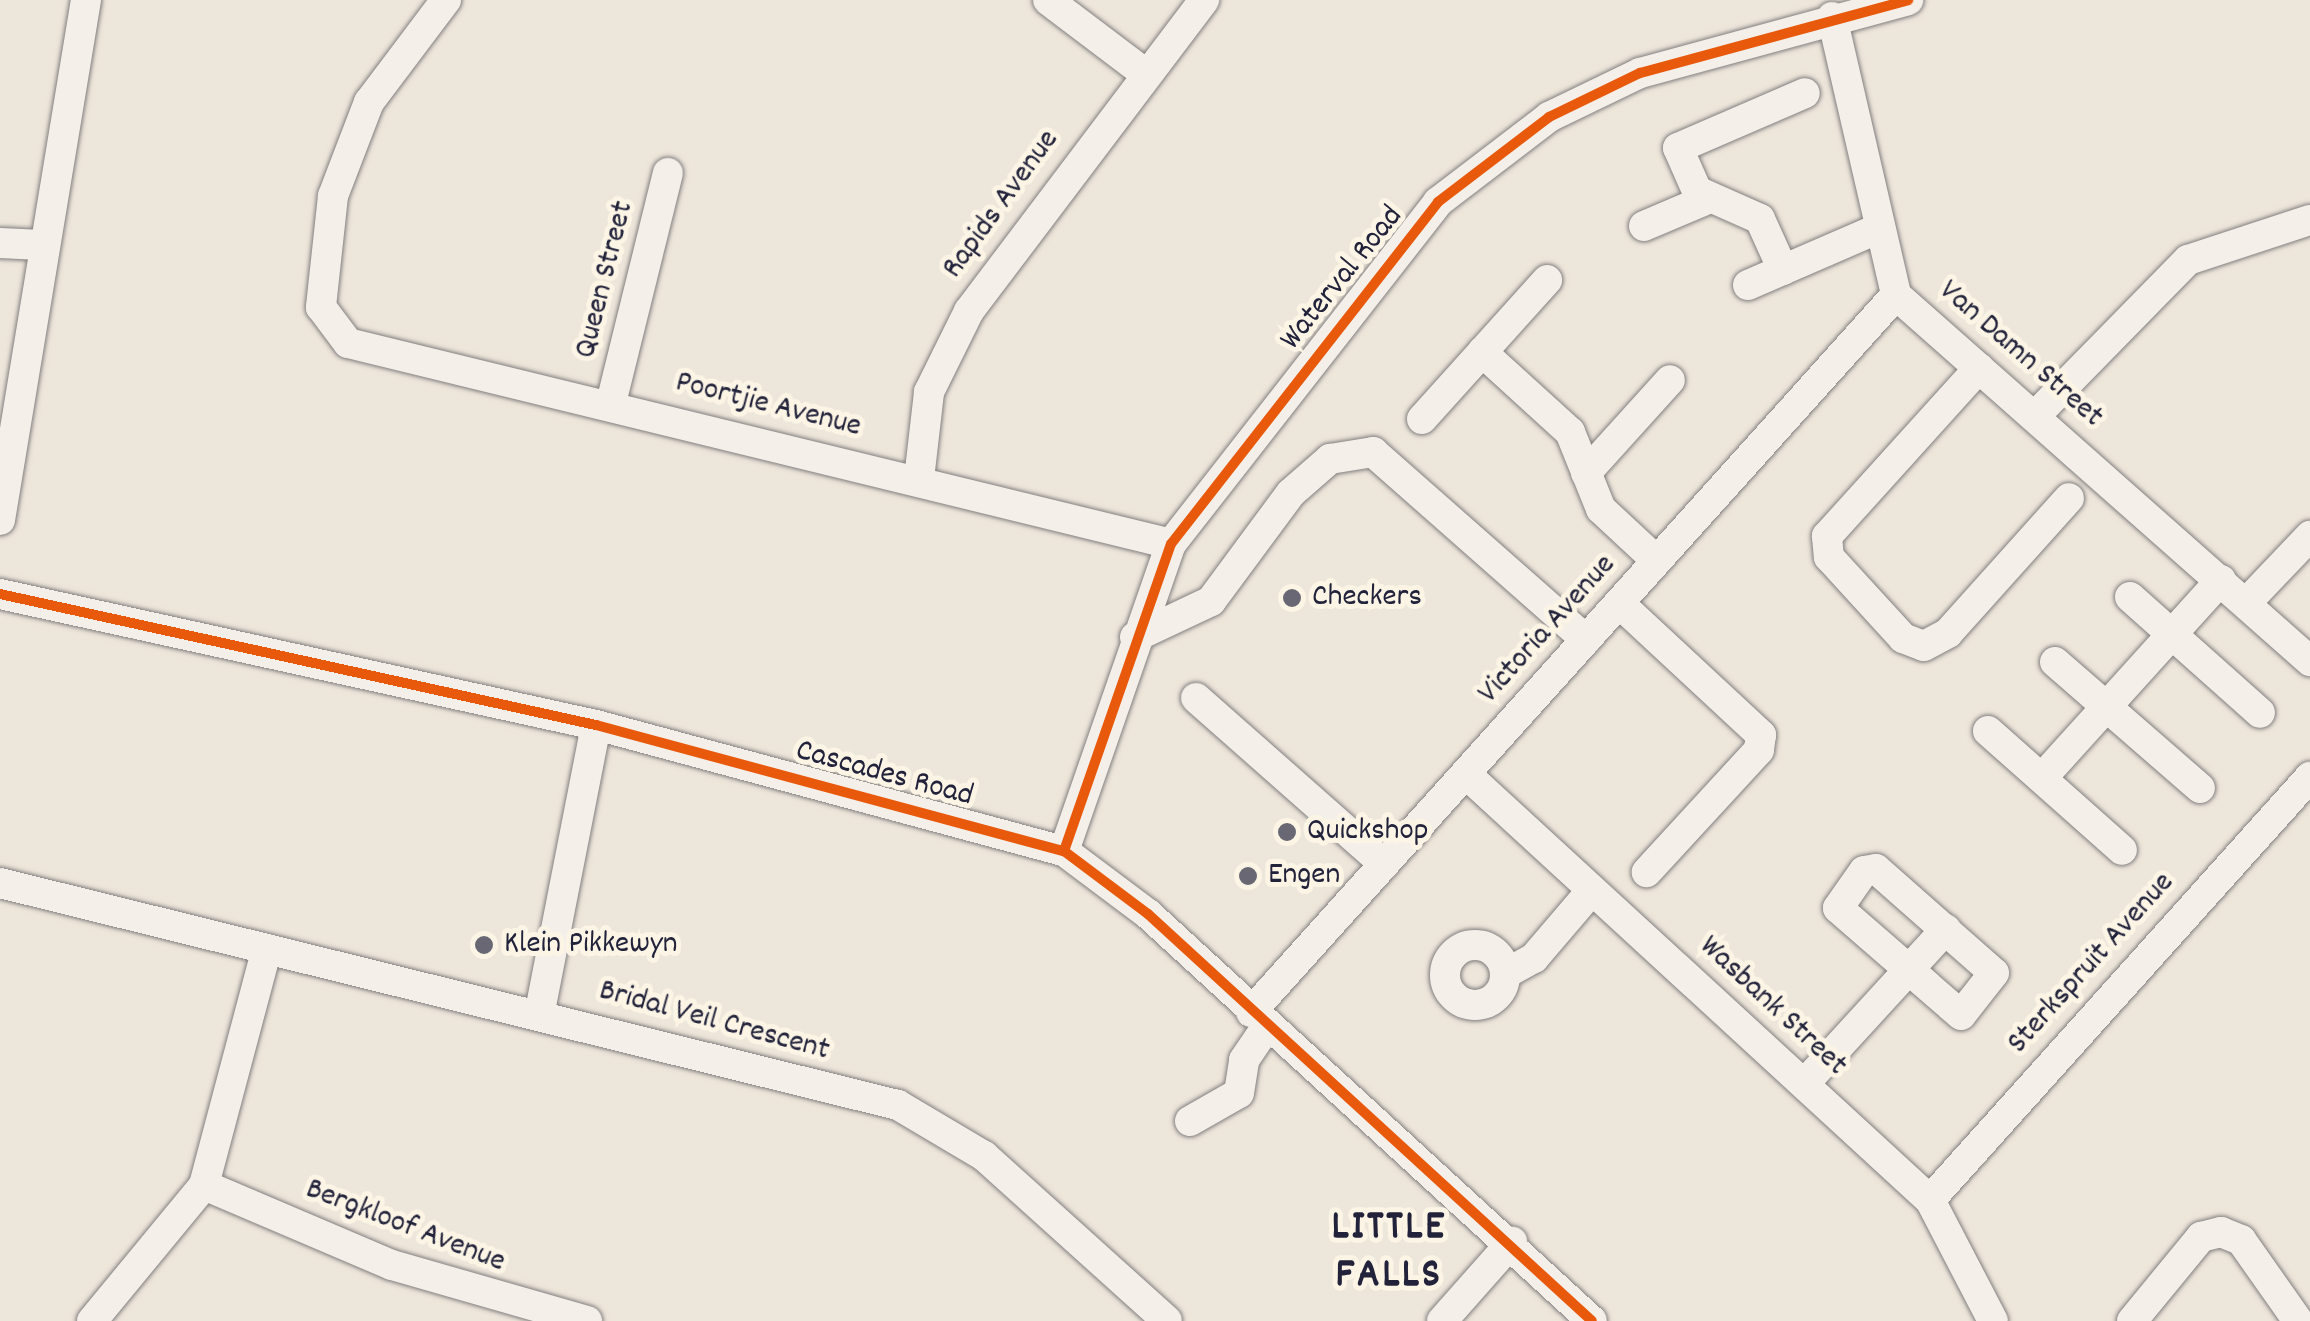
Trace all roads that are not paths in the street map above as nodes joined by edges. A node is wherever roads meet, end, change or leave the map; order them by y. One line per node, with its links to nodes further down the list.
1 (86, 0): 15 (street)
2 (446, 0): 23 (street, Poortjie Avenue)
3 (1048, 0): 7 (street)
4 (1204, 0): 7 (street, Rapids Avenue)
5 (1908, 0): 6 (street, Waterval Road)
6 (1832, 17): 13 (street, Van Damn Street); 31 (street, Waterval Road)
7 (1142, 71): 27 (street, Rapids Avenue)
8 (1805, 93): 10 (street)
9 (668, 173): 23 (street, Queen Street)
10 (1710, 198): 12 (street); 16 (street)
11 (2310, 220): 24 (street)
12 (1644, 226)
13 (1880, 228): 16 (street); 19 (street, Van Damn Street)
14 (0, 243): 15 (street)
15 (42, 245): 29 (street)
16 (1783, 270): 18 (street)
17 (1546, 280): 20 (street)
18 (1748, 285)
19 (1896, 294): 21 (street, Van Damn Street); 32 (street, Victoria Avenue)
20 (1482, 352): 25 (street); 26 (street)
21 (1979, 368): 24 (street, Van Damn Street); 28 (street)
22 (1670, 380): 26 (street)
23 (611, 403): 27 (street, Poortjie Avenue)
24 (2036, 414): 33 (street, Van Damn Street)
25 (1422, 420)
26 (1586, 473): 32 (street)
27 (919, 479): 31 (street, Poortjie Avenue)
28 (2068, 498)
29 (0, 520)
30 (2310, 536): 36 (street)
31 (1171, 544): 39 (street, Waterval Road)
32 (1657, 560): 37 (street, Victoria Avenue)
33 (2221, 580): 36 (street, Van Damn Street); 38 (street)
34 (0, 594): 46 (street, Cascades Road)
35 (2130, 597): 38 (street)
36 (2248, 601): 41 (street, Van Damn Street)
37 (1619, 603): 40 (street, Victoria Avenue); 55 (street)
38 (2173, 633): 44 (street); 45 (street)
39 (1135, 636): 40 (street); 53 (street, Waterval Road)
40 (1586, 640): 48 (street, Victoria Avenue)
41 (2310, 661)
42 (2055, 662): 44 (street)
43 (1196, 698): 54 (street)
44 (2104, 708): 50 (street); 51 (street)
45 (2260, 713)
46 (596, 725): 53 (street, Cascades Road); 62 (street)
47 (1988, 731): 50 (street)
48 (1466, 774): 54 (street, Victoria Avenue); 57 (street, Wasbank Street)
49 (2310, 776): 67 (street, Sterkspruit Avenue)
50 (2042, 778): 52 (street)
51 (2200, 788)
52 (2122, 850)
53 (1064, 851): 63 (street, Cascades Road)
54 (1384, 864): 63 (street, Victoria Avenue)
55 (1647, 872)
56 (0, 883): 59 (street, Bridal Veil Crescent)
57 (1592, 890): 61 (street); 64 (street, Wasbank Street)
58 (1946, 928): 60 (street); 60 (street); 60 (street)
59 (267, 950): 62 (street, Bridal Veil Crescent); 66 (street)
60 (1907, 971): 64 (street)
61 (1506, 974)
62 (540, 1011): 72 (street, Bridal Veil Crescent)
63 (1259, 1019): 65 (street, Victoria Avenue); 68 (street, Cascades Road)
64 (1804, 1084): 67 (street, Wasbank Street)
65 (1190, 1122)
66 (204, 1186): 69 (street, Bergkloof Avenue); 70 (street)
67 (1930, 1200): 75 (street, Wasbank Street)
68 (1512, 1242): 73 (street); 74 (street, Cascades Road)
69 (490, 1311): 71 (street, Bergkloof Avenue)
70 (92, 1321)
71 (586, 1321)
72 (1167, 1321)
73 (1442, 1321)
74 (1592, 1321)
75 (1993, 1321)
76 (2132, 1321): 77 (street)
77 (2298, 1321)

